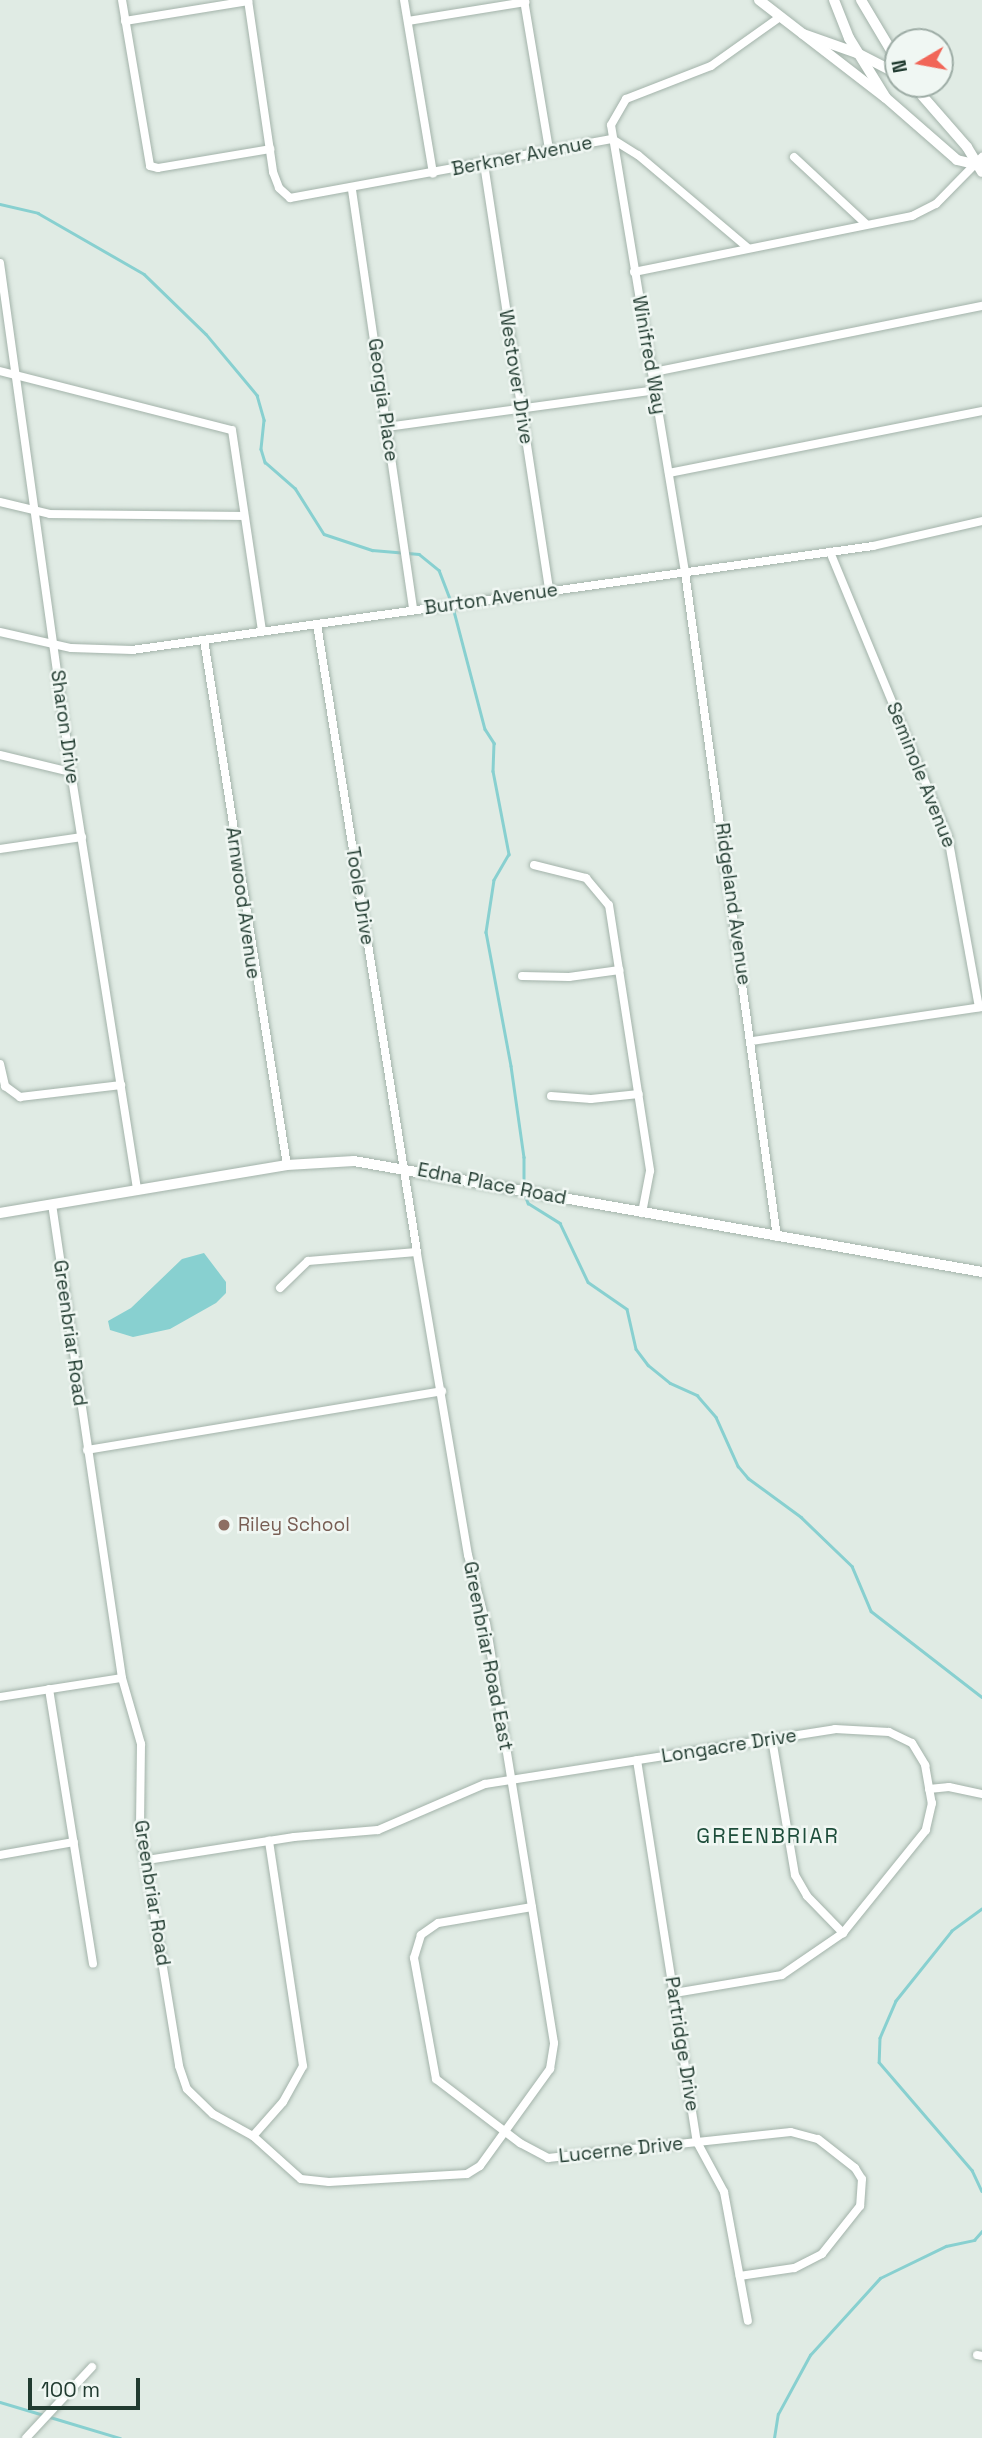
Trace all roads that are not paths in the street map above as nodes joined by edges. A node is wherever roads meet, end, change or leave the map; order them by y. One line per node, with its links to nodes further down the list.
1 (122, 0): 9 (street)
2 (248, 0): 9 (street); 20 (street)
3 (404, 0): 10 (street)
4 (759, 0): 8 (street)
5 (834, 0): 13 (main road)
6 (861, 0): 12 (main road)
7 (524, 1): 10 (street); 21 (street)
8 (780, 17): 11 (street); 19 (street, Berkner Avenue)
9 (125, 20): 20 (street)
10 (408, 21): 25 (street)
11 (803, 34): 13 (street); 16 (street)
12 (884, 39)
13 (857, 53): 14 (street); 15 (main road)
14 (884, 67)
15 (884, 95)
16 (884, 96)
17 (886, 98): 24 (main road)
18 (924, 98): 24 (main road)
19 (612, 139): 21 (street, Berkner Avenue); 28 (street); 30 (street, Winifred Way)
20 (270, 149): 26 (street, Berkner Avenue)
21 (549, 150): 23 (street, Berkner Avenue)
22 (794, 157): 27 (street)
23 (484, 164): 25 (street, Berkner Avenue); 36 (street, Westover Drive)
24 (980, 164): 27 (street)
25 (433, 174): 26 (street, Berkner Avenue)
26 (352, 190): 38 (street, Georgia Place)
27 (866, 224): 28 (street)
28 (748, 248): 30 (street)
29 (0, 263): 34 (street, Sharon Drive)
30 (634, 272): 33 (street, Winifred Way)
31 (982, 306): 33 (street)
32 (0, 371): 34 (street)
33 (654, 372): 35 (street, Winifred Way)
34 (18, 375): 41 (street, Sharon Drive); 42 (street)
35 (656, 390): 36 (street); 39 (street, Winifred Way)
36 (521, 409): 38 (street); 46 (street, Westover Drive)
37 (982, 411): 39 (street)
38 (387, 428): 47 (street, Georgia Place)
39 (669, 473): 45 (street, Winifred Way)
40 (0, 502): 41 (street)
41 (36, 510): 42 (street); 52 (street, Sharon Drive)
42 (244, 516): 49 (street)
43 (982, 521): 44 (street, Burton Avenue)
44 (830, 552): 45 (street, Burton Avenue); 60 (street, Seminole Avenue)
45 (685, 572): 46 (street, Burton Avenue); 61 (street, Ridgeland Avenue)
46 (549, 591): 47 (street, Burton Avenue)
47 (412, 610): 48 (street, Burton Avenue)
48 (317, 624): 49 (street, Burton Avenue); 67 (street, Toole Drive)
49 (262, 631): 51 (street, Burton Avenue)
50 (0, 632): 52 (street, Burton Avenue)
51 (204, 640): 52 (street, Burton Avenue); 66 (street, Arnwood Avenue)
52 (53, 645): 54 (street, Sharon Drive)
53 (0, 755): 54 (street)
54 (71, 772): 55 (street, Sharon Drive)
55 (82, 837): 56 (street); 63 (street, Sharon Drive)
56 (0, 849)
57 (534, 864): 58 (street)
58 (620, 970): 59 (street); 64 (street)
59 (522, 976)
60 (980, 1007): 61 (street)
61 (752, 1041): 72 (street, Ridgeland Avenue)
62 (0, 1064): 63 (street)
63 (121, 1085): 68 (street, Sharon Drive)
64 (639, 1094): 65 (street); 71 (street)
65 (551, 1096)
66 (287, 1165): 67 (street, Edna Place Road); 68 (street, Edna Place Road)
67 (404, 1167): 71 (street, Edna Place Road); 73 (street, Greenbriar Road East)
68 (138, 1190): 69 (street, Edna Place Road)
69 (52, 1205): 70 (street, Edna Place Road); 77 (street, Greenbriar Road)
70 (0, 1213)
71 (642, 1213): 72 (street, Edna Place Road)
72 (777, 1237): 74 (street, Edna Place Road)
73 (417, 1252): 75 (street); 76 (street, Greenbriar Road East)
74 (982, 1272)
75 (280, 1288)
76 (442, 1391): 77 (street); 83 (street, Greenbriar Road East)
77 (87, 1450): 78 (street, Greenbriar Road)
78 (122, 1678): 79 (street); 89 (street, Greenbriar Road)
79 (49, 1689): 80 (street); 87 (street)
80 (0, 1697)
81 (772, 1739): 82 (street, Longacre Drive); 84 (street, Longacre Drive); 91 (street)
82 (637, 1760): 83 (street, Longacre Drive); 93 (street, Partridge Drive)
83 (512, 1780): 86 (street, Longacre Drive); 90 (street, Greenbriar Road East)
84 (929, 1789): 85 (street); 91 (street, Longacre Drive)
85 (982, 1794)
86 (269, 1841): 89 (street, Longacre Drive); 95 (street)
87 (74, 1842): 88 (street); 92 (street)
88 (0, 1854)
89 (147, 1860): 95 (street, Greenbriar Road)
90 (532, 1907): 94 (street, Greenbriar Road East); 94 (street, Lucerne Drive)
91 (843, 1933): 93 (street, Longacre Drive)
92 (93, 1963)
93 (674, 1993): 96 (street, Partridge Drive)
94 (506, 2131): 95 (street, Greenbriar Road); 96 (street, Lucerne Drive)
95 (253, 2136)
96 (697, 2142): 97 (street, Partridge Drive); 97 (street, Lucerne Drive)
97 (740, 2276): 98 (street, Partridge Drive)
98 (748, 2321)
99 (92, 2367): 100 (street)
100 (26, 2438)

